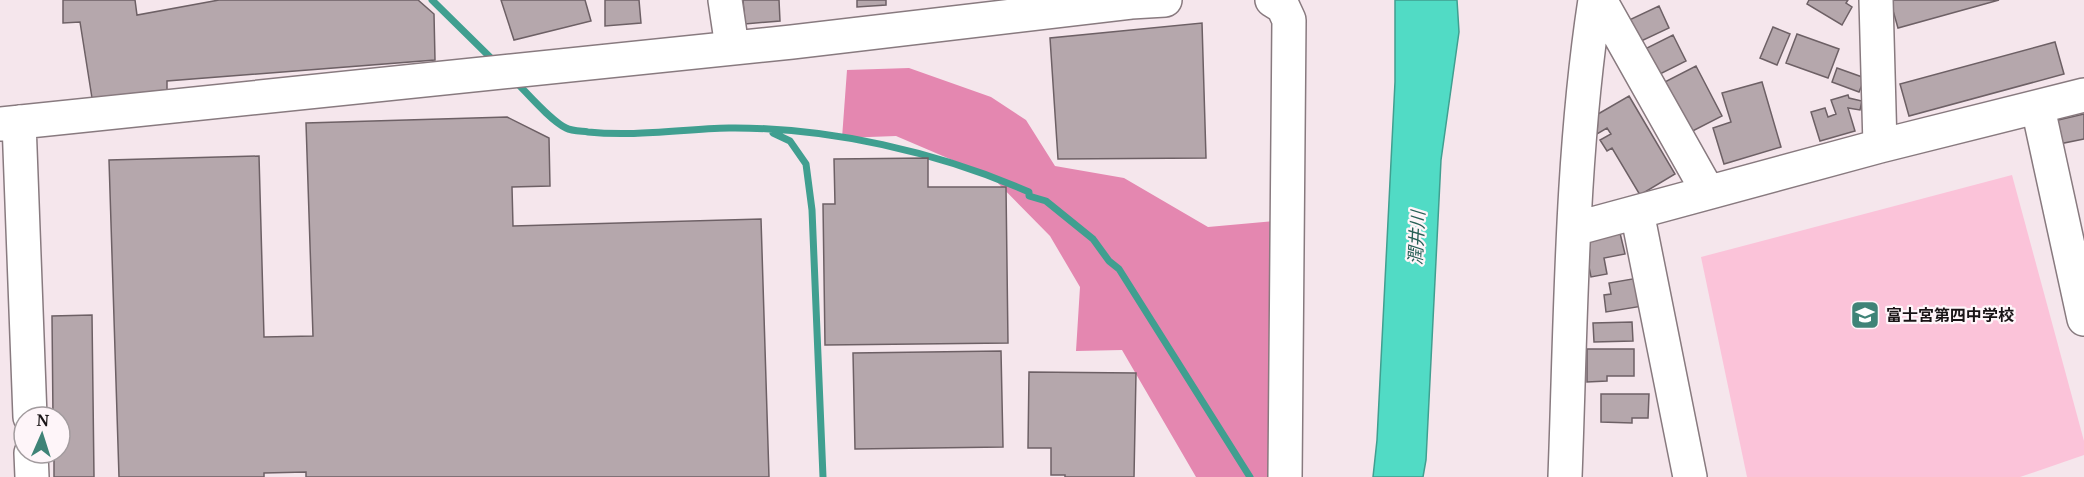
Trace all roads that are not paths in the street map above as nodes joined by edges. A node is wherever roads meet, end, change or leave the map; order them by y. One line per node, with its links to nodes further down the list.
1 (725, 0): 8 (street)
2 (1165, 0): 7 (street)
3 (1272, 0): 18 (street)
4 (1595, 0): 15 (street)
5 (1600, 0): 13 (street)
6 (1876, 0): 12 (street)
7 (1130, 1): 8 (street)
8 (732, 46): 11 (street)
9 (2084, 95): 10 (street)
10 (2038, 108): 12 (street); 16 (street)
11 (10, 123): 17 (street)
12 (1880, 146): 13 (street)
13 (1708, 192): 14 (street)
14 (1637, 212): 15 (street); 20 (street)
15 (1574, 229): 19 (street)
16 (2084, 319)
17 (29, 405)
18 (1285, 477)
19 (1565, 477)
20 (1690, 477)

